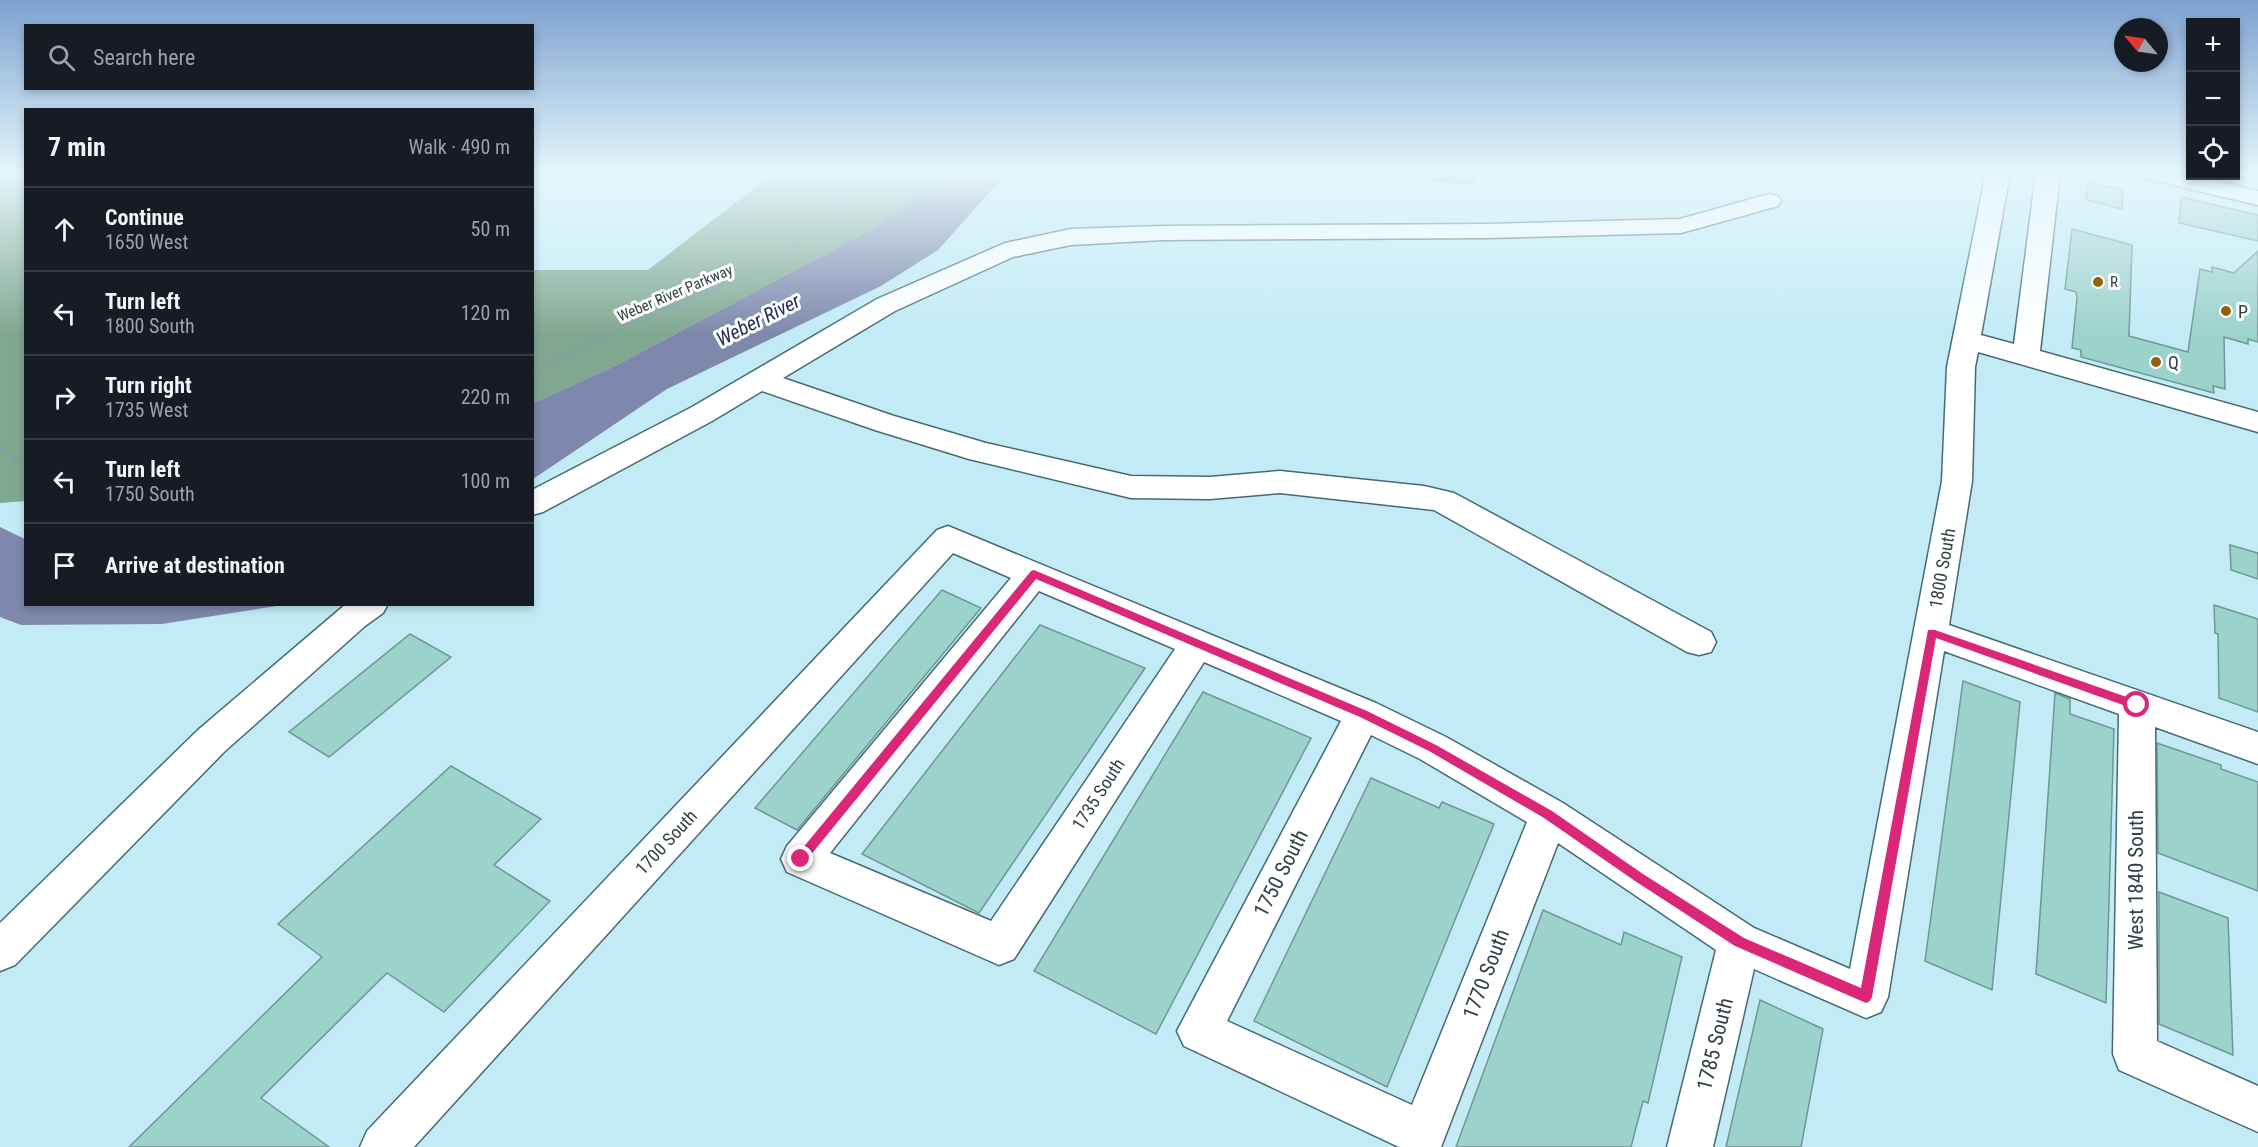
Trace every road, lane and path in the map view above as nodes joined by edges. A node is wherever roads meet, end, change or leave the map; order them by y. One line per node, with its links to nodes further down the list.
1 (806, 227): 7 (path, Weber River Parkway)
2 (1661, 227): 8 (street)
3 (1988, 227): 5 (street, 1800 South)
4 (2042, 227): 6 (street)
5 (1966, 340): 6 (street); 15 (street, 1800 South)
6 (2026, 356): 9 (street)
7 (534, 373)
8 (760, 380): 12 (street); 16 (street)
9 (2258, 422)
10 (0, 448): 11 (path)
11 (24, 464)
12 (534, 503)
13 (1034, 574): 17 (street); 17 (street, 1735 South); 26 (street, 1700 South)
14 (368, 606): 23 (street)
15 (1931, 632): 18 (street); 22 (street, 1800 South)
16 (1699, 642)
17 (1197, 644): 19 (street)
18 (2137, 705): 20 (street); 24 (street, West 1840 South)
19 (1363, 714): 21 (street); 25 (street, 1750 South)
20 (2258, 748)
21 (1548, 814): 22 (street); 25 (street, 1770 South)
22 (1740, 942): 27 (street, 1785 South)
23 (0, 951)
24 (2258, 1109)
25 (1423, 1134)
26 (383, 1147)
27 (1690, 1147)

